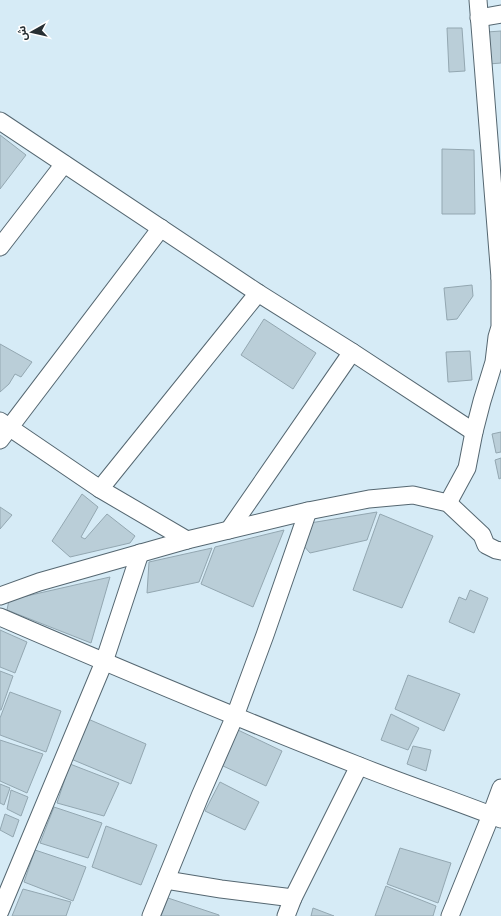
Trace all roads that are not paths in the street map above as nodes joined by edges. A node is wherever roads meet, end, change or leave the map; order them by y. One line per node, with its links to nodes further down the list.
1 (478, 0): 3 (street)
2 (501, 14): 3 (street)
3 (479, 18): 8 (street)
4 (0, 120): 5 (street)
5 (64, 164): 6 (street); 7 (street)
6 (161, 228): 9 (street); 11 (street)
7 (0, 248)
8 (500, 278): 12 (street)
9 (258, 293): 10 (street); 13 (street)
10 (352, 352): 12 (street); 16 (street)
11 (3, 430): 13 (street)
12 (474, 432): 14 (street)
13 (100, 489): 17 (street)
14 (448, 503): 15 (street); 18 (street)
15 (308, 511): 16 (street); 23 (street)
16 (229, 530): 17 (street)
17 (187, 540): 19 (street)
18 (501, 551)
19 (140, 553): 20 (street); 22 (street)
20 (0, 596)
21 (0, 617): 22 (street)
22 (104, 662): 23 (street); 29 (street)
23 (234, 716): 24 (street); 27 (street)
24 (359, 766): 26 (street); 28 (street)
25 (501, 788): 26 (street)
26 (496, 817): 32 (street)
27 (166, 880): 28 (street); 30 (street)
28 (293, 898): 31 (street)
29 (0, 911)
30 (151, 916)
31 (286, 916)
32 (450, 916)

